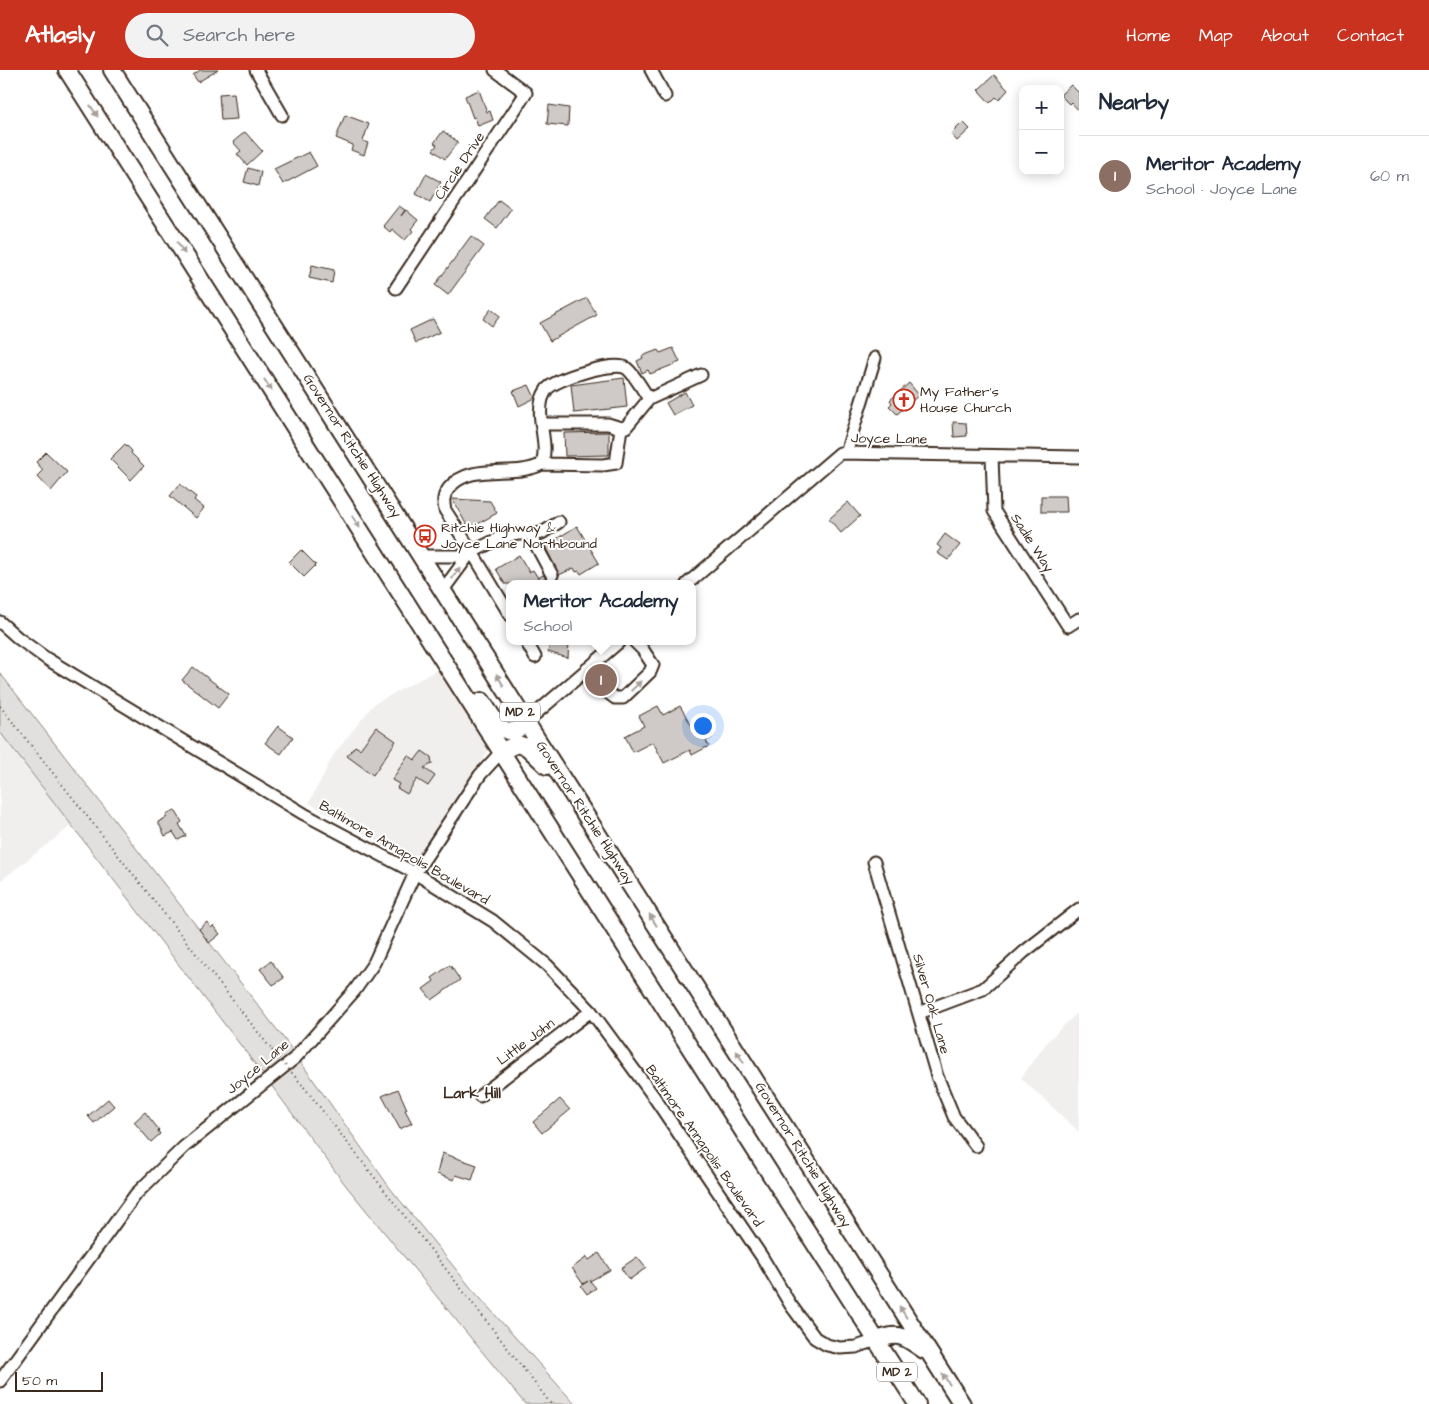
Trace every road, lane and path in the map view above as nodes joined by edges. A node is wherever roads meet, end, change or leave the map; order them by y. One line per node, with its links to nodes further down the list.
1 (67, 70): 31 (highway, MD 2, one-way to 31)
2 (112, 70): 21 (highway, Governor Ritchie Highway / MD 2)
3 (256, 70): 7 (street)
4 (495, 70): 8 (street, Circle Drive)
5 (651, 70): 6 (street)
6 (665, 96)
7 (282, 115)
8 (396, 288)
9 (875, 358): 14 (street)
10 (701, 374): 11 (street)
11 (649, 399): 12 (street); 13 (street)
12 (542, 424): 13 (street); 17 (street)
13 (620, 428): 17 (street)
14 (846, 453): 15 (street, Joyce Lane); 23 (street, Joyce Lane)
15 (992, 456): 16 (street, Joyce Lane); 26 (street, Sadie Way)
16 (1079, 457)
17 (542, 464): 20 (street)
18 (559, 522): 19 (street)
19 (530, 534): 20 (street); 22 (street)
20 (470, 554): 21 (street); 24 (street, one-way to 20); 25 (street)
21 (422, 556): 24 (highway, Governor Ritchie Highway / MD 2)
22 (552, 574)
23 (692, 580)
24 (444, 590): 35 (highway, Governor Ritchie Highway / MD 2, one-way to 24)
25 (506, 609)
26 (1079, 619)
27 (0, 622): 39 (street, Baltimore Annapolis Boulevard)
28 (528, 645): 32 (street)
29 (615, 645): 33 (street)
30 (638, 645): 33 (street, one-way to 30)
31 (441, 655): 35 (highway); 36 (highway, MD 2)
32 (535, 657)
33 (587, 669): 35 (street)
34 (0, 706): 48 (path, bridge)
35 (526, 722): 37 (highway, Governor Ritchie Highway / MD 2)
36 (502, 751): 37 (highway); 39 (street, Joyce Lane); 45 (highway, MD 2)
37 (568, 787): 46 (highway, Governor Ritchie Highway / MD 2, one-way to 37)
38 (874, 862): 42 (street, Silver Oak Lane)
39 (414, 873): 41 (street, Baltimore Annapolis Boulevard); 47 (street, Joyce Lane)
40 (1079, 909): 42 (street)
41 (591, 1012): 43 (street, Little John); 45 (street, Baltimore Annapolis Boulevard)
42 (918, 1013): 44 (street, Silver Oak Lane)
43 (480, 1096)
44 (976, 1146)
45 (877, 1340): 46 (highway); 49 (highway, MD 2)
46 (929, 1354): 50 (highway, Governor Ritchie Highway / MD 2, one-way to 46)
47 (0, 1381)
48 (550, 1404)
49 (917, 1404)
50 (962, 1404)

